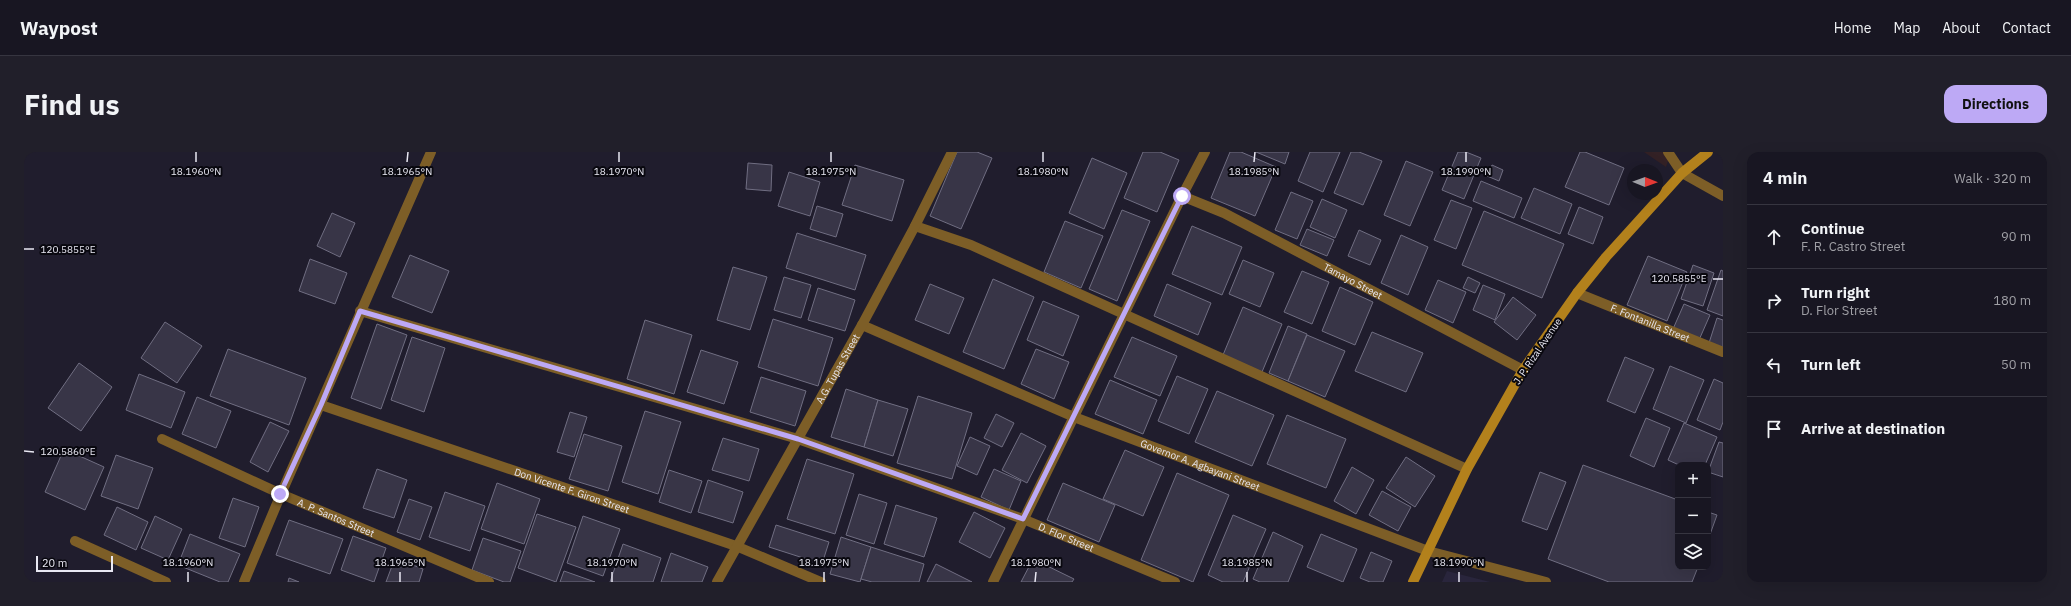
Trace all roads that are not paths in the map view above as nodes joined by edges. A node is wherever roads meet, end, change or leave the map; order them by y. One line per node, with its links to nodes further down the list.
1 (431, 152): 11 (street)
2 (952, 152): 9 (street, A.G. Tupas Street)
3 (1205, 152): 7 (street)
4 (1668, 152): 6 (street)
5 (1708, 152): 6 (main road, J. P. Rizal Avenue)
6 (1682, 173): 8 (street); 10 (main road, J. P. Rizal Avenue)
7 (1182, 196): 12 (street); 15 (street, Tamayo Street)
8 (1723, 196)
9 (915, 226): 12 (street); 13 (street, A.G. Tupas Street)
10 (1577, 293): 14 (street, F. Fontanilla Street); 15 (main road, J. P. Rizal Avenue)
11 (360, 311): 16 (street); 19 (street, D. Flor Street)
12 (1124, 315): 17 (street); 20 (street)
13 (862, 325): 17 (street, Governor A. Agbayani Street); 19 (street, A.G. Tupas Street)
14 (1723, 352)
15 (1523, 370): 20 (main road, J. P. Rizal Avenue)
16 (321, 405): 21 (street); 24 (street, Don Vicente F. Giron Street)
17 (1074, 417): 22 (street); 25 (street, Governor A. Agbayani Street)
18 (162, 439): 21 (street, A. P. Santos Street)
19 (798, 439): 22 (street, D. Flor Street); 24 (street, A.G. Tupas Street)
20 (1467, 469): 25 (main road, J. P. Rizal Avenue)
21 (280, 494): 27 (street); 28 (street, A. P. Santos Street)
22 (1023, 519): 31 (street); 32 (street, D. Flor Street)
23 (75, 541): 26 (street)
24 (736, 546): 29 (street, A.G. Tupas Street); 30 (street, Don Vicente F. Giron Street)
25 (1428, 551): 33 (main road, J. P. Rizal Avenue); 34 (street, Governor A. Agbayani Street)
26 (166, 582)
27 (244, 582)
28 (489, 582)
29 (717, 582)
30 (821, 582)
31 (993, 582)
32 (1175, 582)
33 (1413, 582)
34 (1546, 582)

